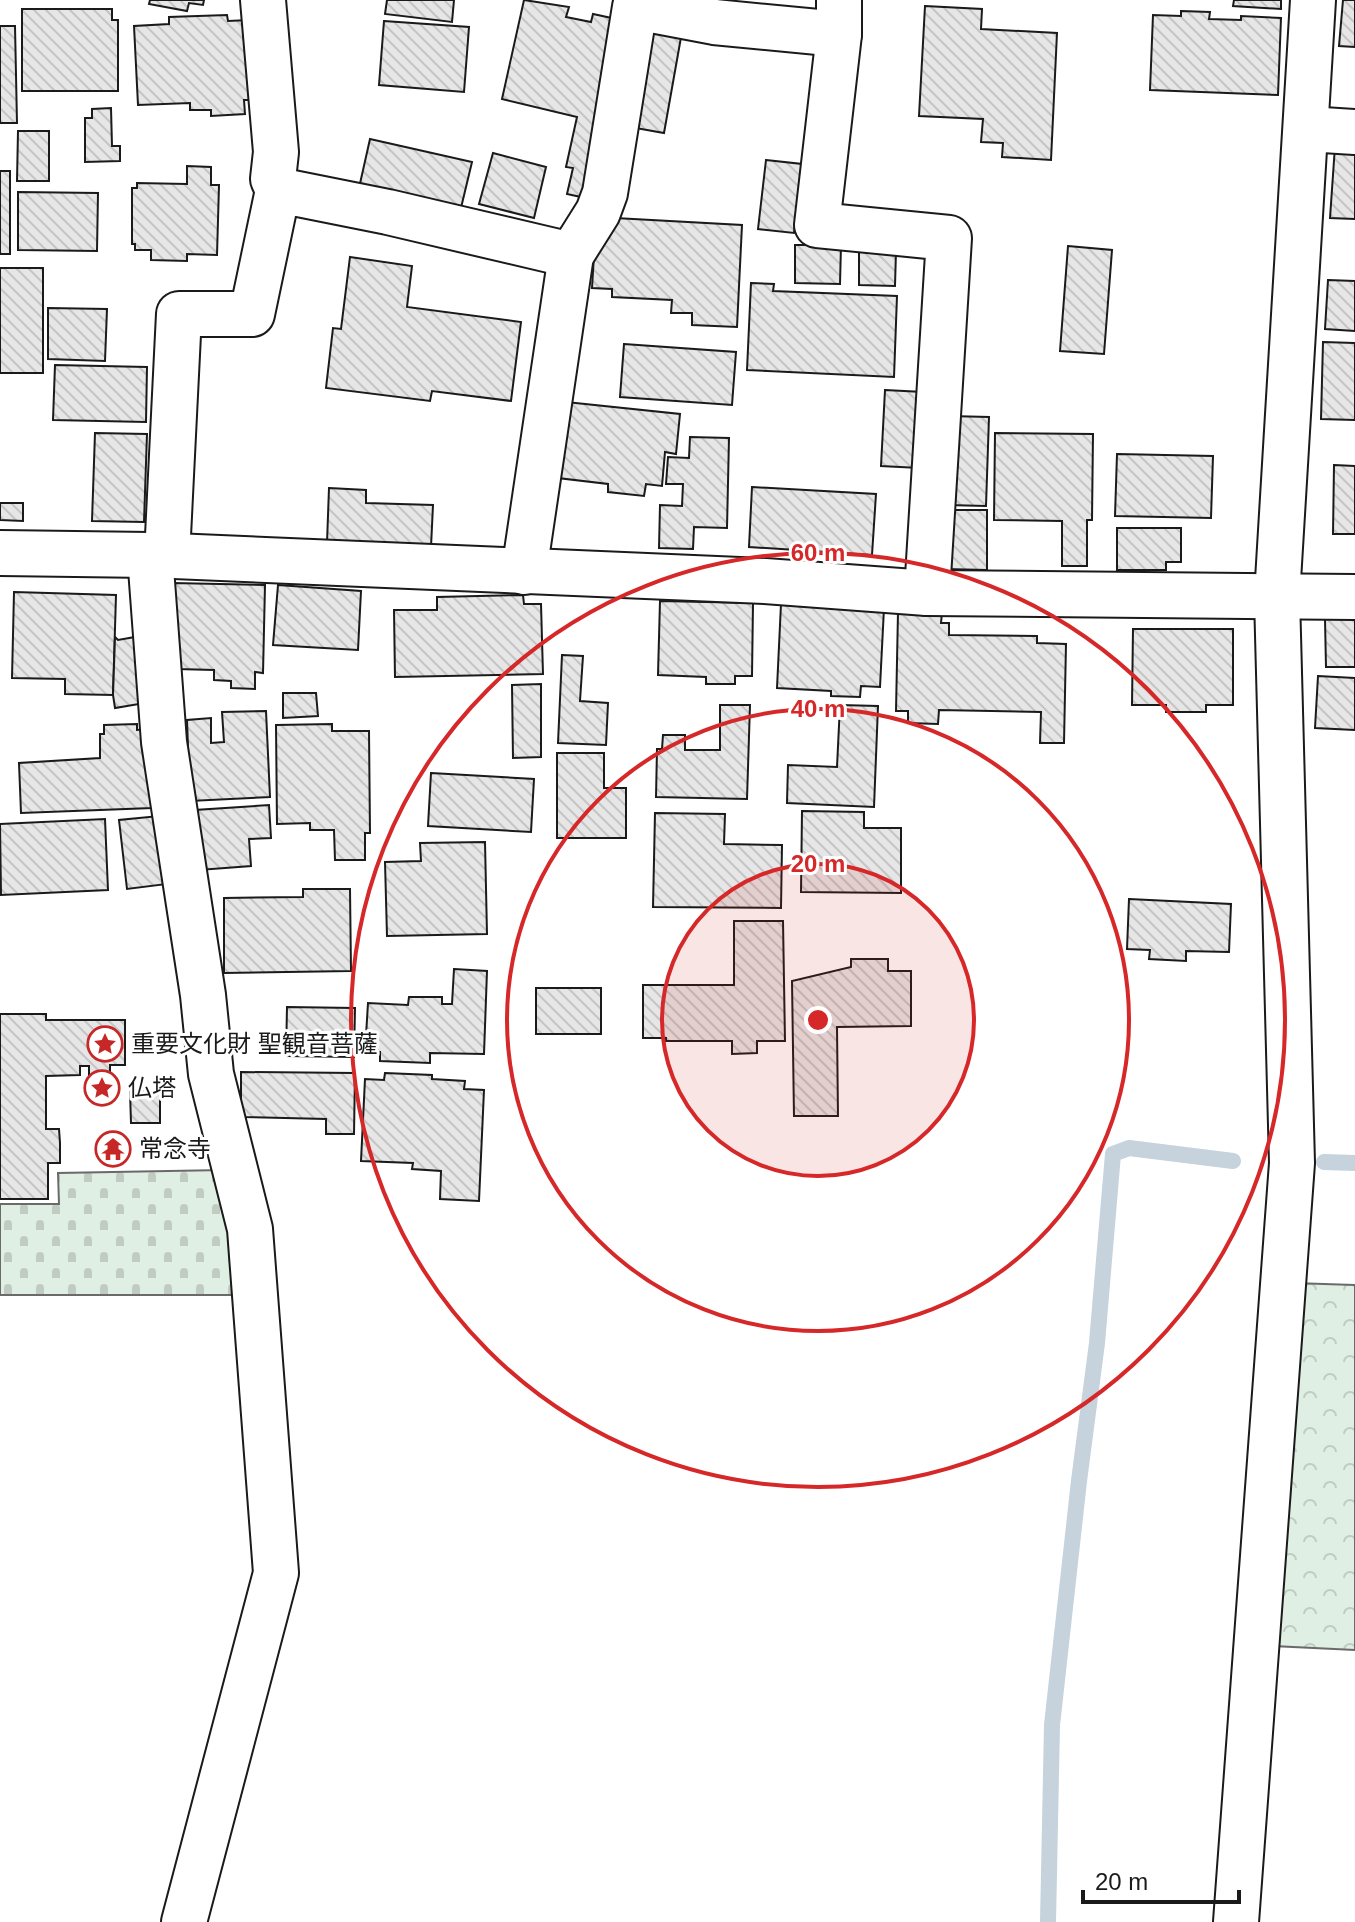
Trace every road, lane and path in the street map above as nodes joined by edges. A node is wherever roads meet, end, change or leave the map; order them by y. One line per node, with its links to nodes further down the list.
1 (263, 0): 7 (street)
2 (1313, 0): 5 (street)
3 (616, 3): 4 (street); 8 (street)
4 (839, 17): 12 (street)
5 (1307, 129): 6 (street); 13 (street)
6 (1355, 132)
7 (278, 190): 8 (street); 10 (street)
8 (571, 255): 11 (street)
9 (0, 553): 10 (street)
10 (159, 556): 11 (street); 15 (street)
11 (524, 572): 12 (street)
12 (927, 593): 13 (street)
13 (1277, 597): 14 (street); 16 (street)
14 (1355, 597)
15 (184, 1922)
16 (1236, 1922)

